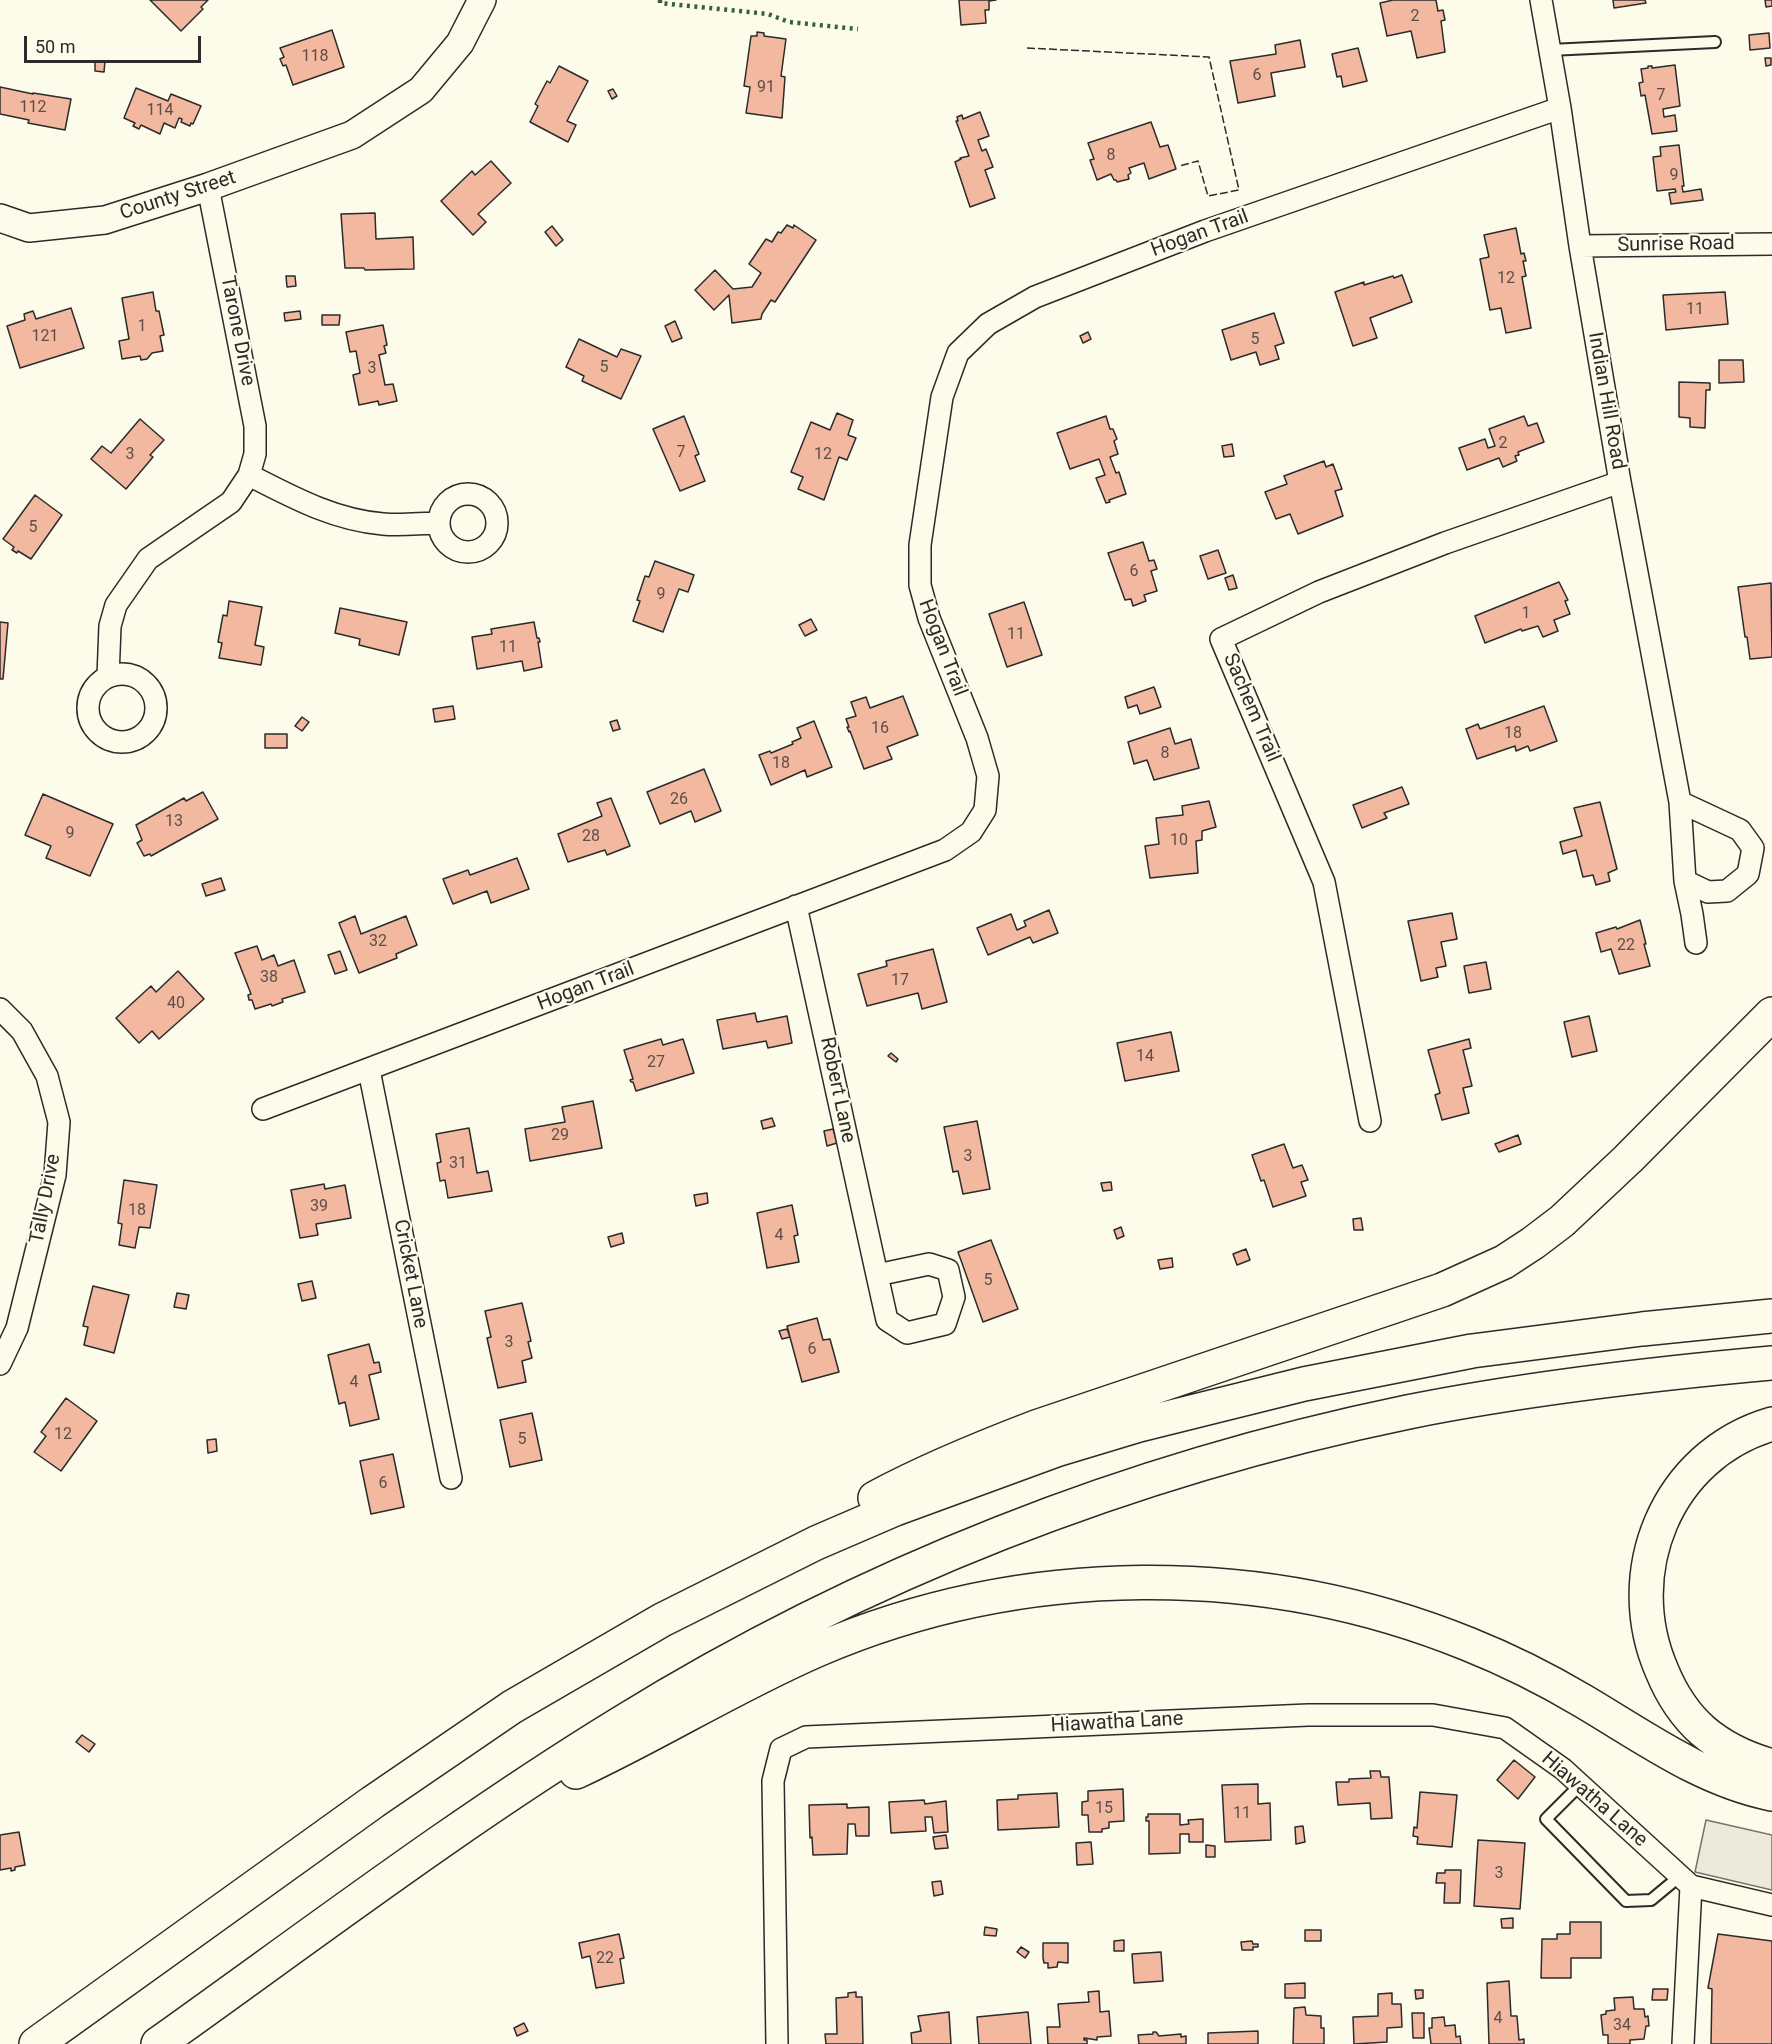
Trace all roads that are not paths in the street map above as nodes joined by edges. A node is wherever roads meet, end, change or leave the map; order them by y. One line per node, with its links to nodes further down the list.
1 (482, 0): 6 (street, County Street)
2 (1541, 0): 4 (street, Indian Hill Road)
3 (1715, 42): 4 (lane)
4 (1550, 50): 5 (street, Indian Hill Road)
5 (1560, 108): 9 (street, Indian Hill Road); 16 (street, Hogan Trail)
6 (208, 187): 7 (street, County Street); 10 (street, Tarone Drive)
7 (0, 218)
8 (1772, 244): 9 (street, Sunrise Road)
9 (1580, 246): 11 (street, Indian Hill Road)
10 (249, 475): 12 (street); 13 (street, Tarone Drive)
11 (1620, 482): 14 (street, Indian Hill Road); 22 (street, Sachem Trail)
12 (439, 523)
13 (108, 677)
14 (1680, 801): 15 (street, Indian Hill Road); 15 (street)
15 (1685, 881): 17 (street, Indian Hill Road)
16 (796, 906): 20 (street, Hogan Trail); 23 (street, Robert Lane)
17 (1696, 943)
18 (0, 1009): 26 (street, Tally Drive)
19 (1772, 1014): 29 (highway)
20 (369, 1070): 21 (street, Hogan Trail); 28 (street, Cricket Lane)
21 (263, 1109)
22 (1370, 1121)
23 (877, 1275)
24 (1772, 1316): 29 (highway)
25 (1772, 1363): 33 (highway)
26 (0, 1364)
27 (1772, 1424): 30 (highway)
28 (451, 1478)
29 (738, 1581): 36 (highway)
30 (1772, 1766)
31 (1580, 1785): 34 (street, Hiawatha Lane); 34 (lane); 38 (street, Hiawatha Lane)
32 (1772, 1794): 33 (highway)
33 (481, 1814): 37 (highway)
34 (1686, 1881): 35 (street); 39 (street)
35 (1772, 1905)
36 (36, 2044)
37 (158, 2044)
38 (777, 2044)
39 (1683, 2044)

